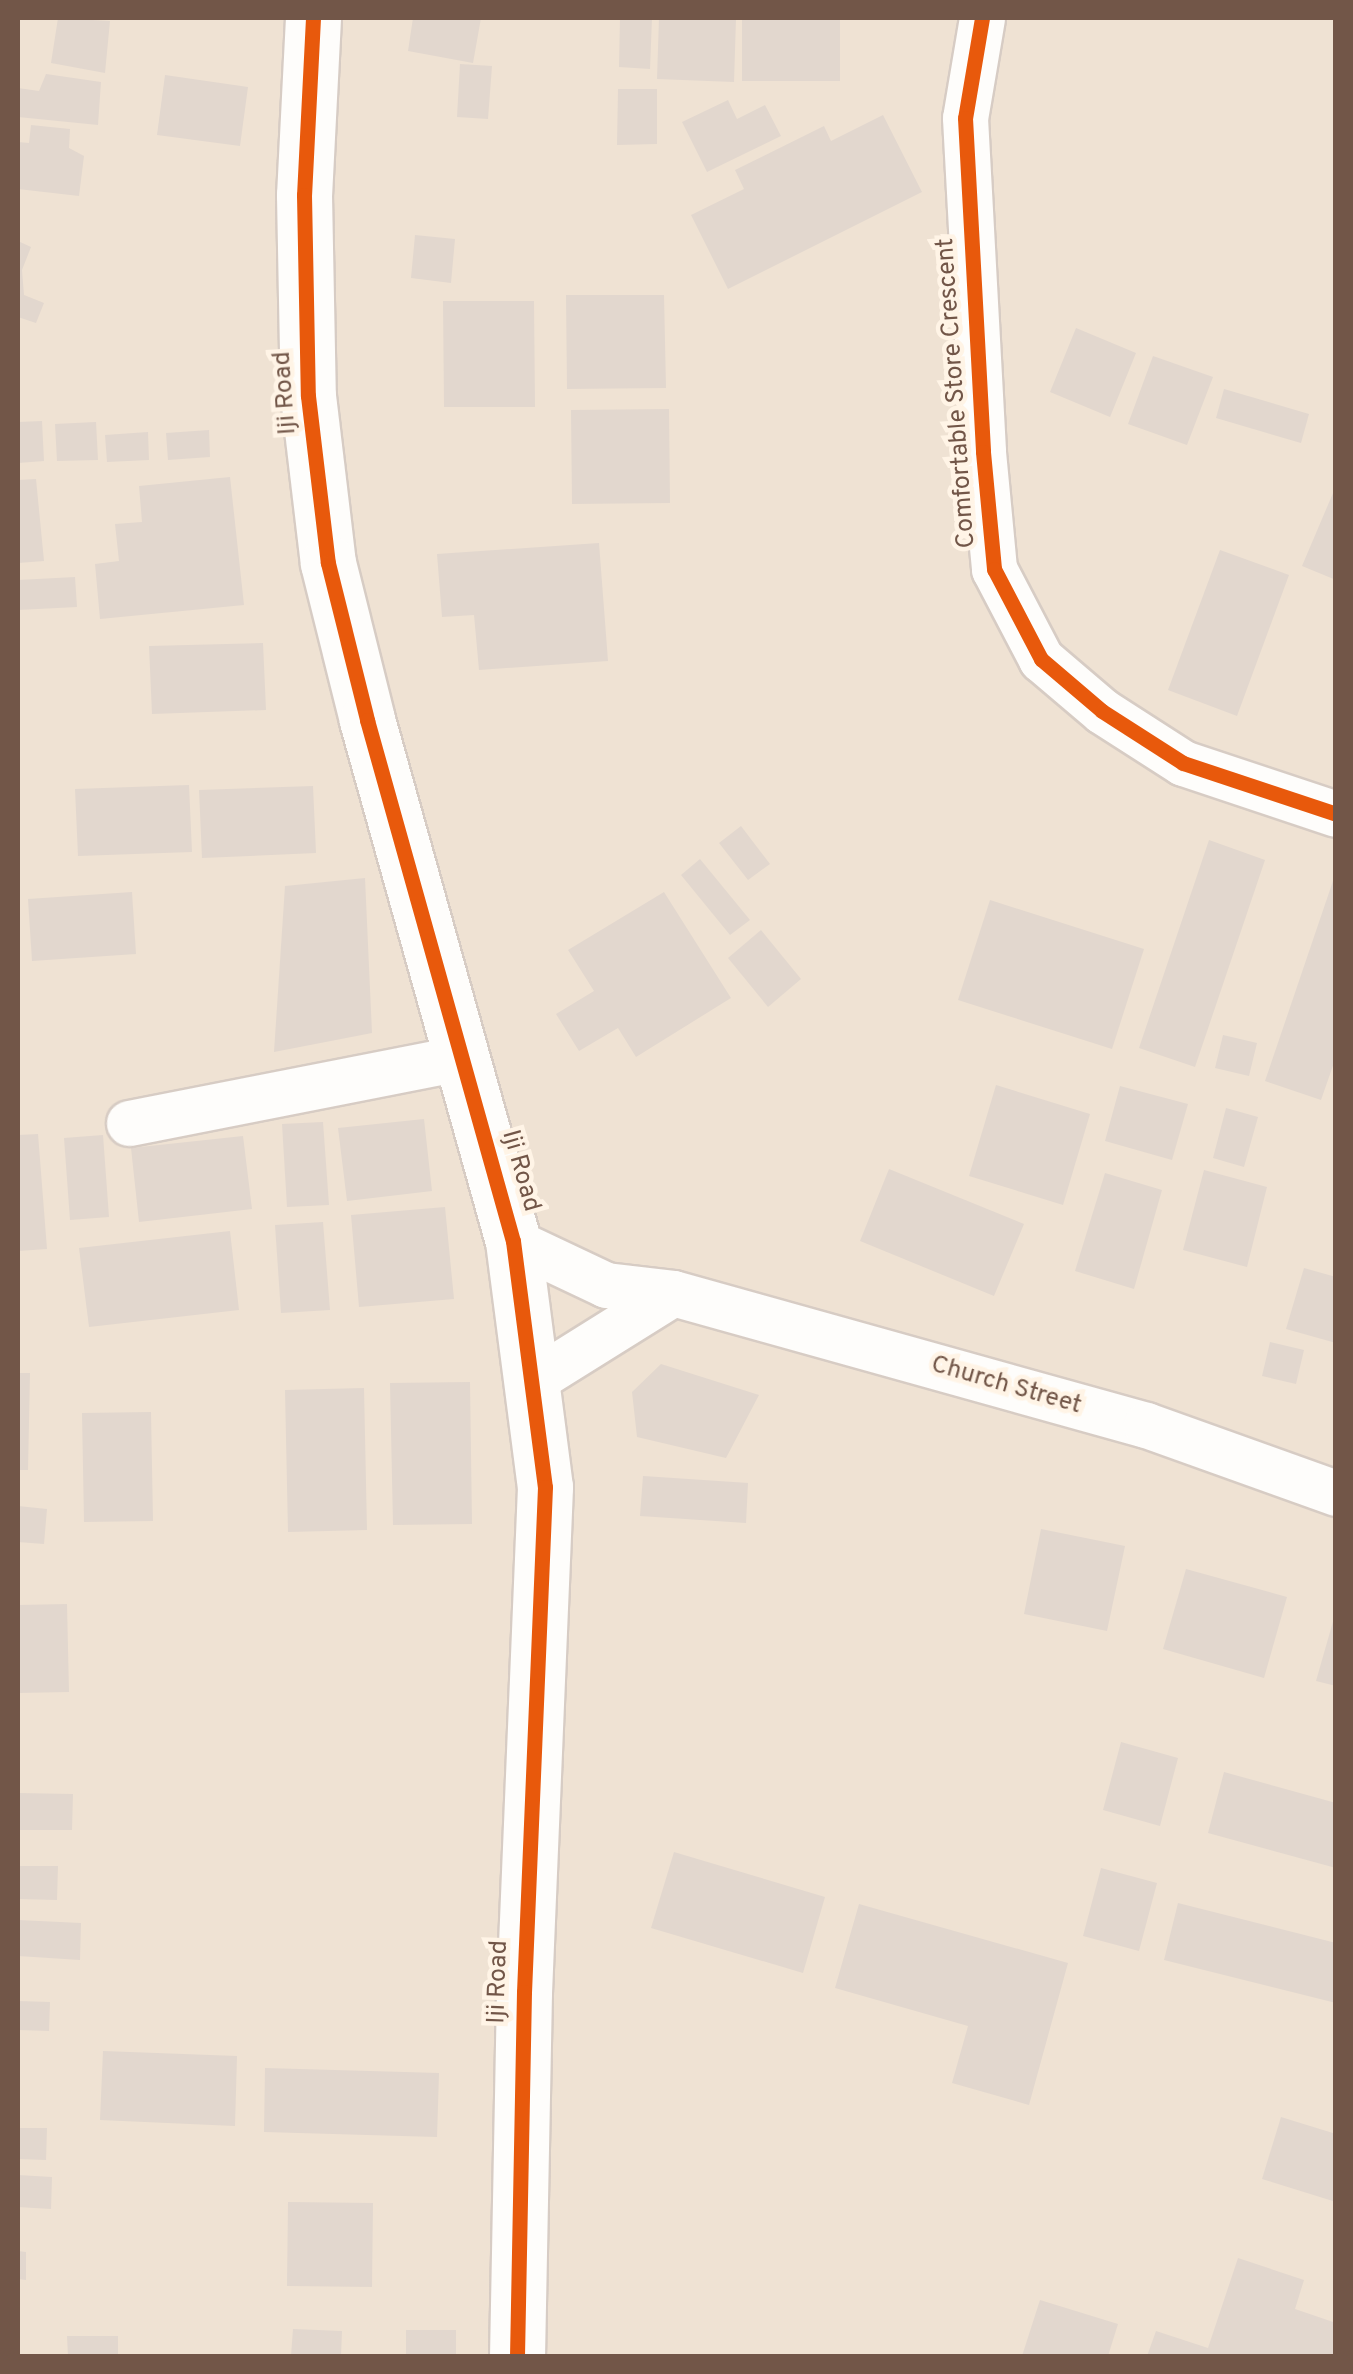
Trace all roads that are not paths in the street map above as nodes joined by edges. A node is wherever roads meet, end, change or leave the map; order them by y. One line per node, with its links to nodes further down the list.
1 (313, 18): 4 (street, Iji Road)
2 (982, 18): 3 (street, Comfortable Store Crescent)
3 (1336, 814)
4 (460, 1058): 5 (street); 6 (street, Iji Road)
5 (130, 1123)
6 (514, 1242): 7 (street, Church Street); 8 (street, Iji Road)
7 (673, 1293): 8 (street); 9 (street, Church Street)
8 (534, 1380): 10 (street, Iji Road)
9 (1336, 1493)
10 (518, 2356)

